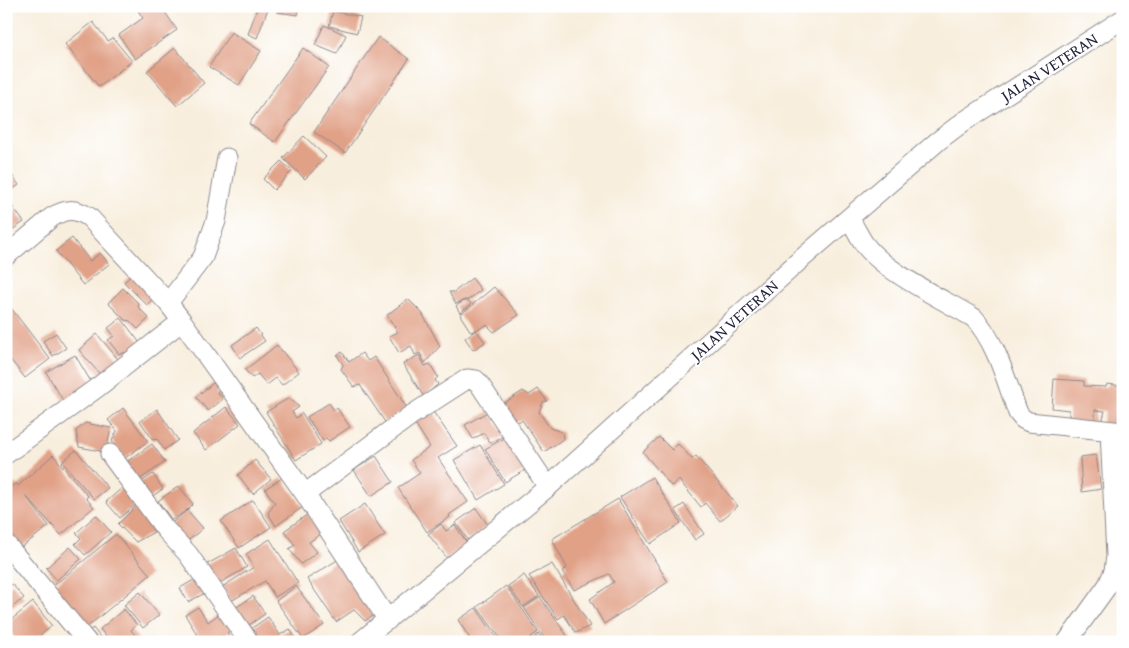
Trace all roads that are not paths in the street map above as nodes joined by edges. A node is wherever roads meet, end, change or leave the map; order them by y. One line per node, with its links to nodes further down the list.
1 (1123, 19): 3 (street, JALAN VETERAN)
2 (227, 158): 5 (street)
3 (846, 221): 7 (street); 10 (street, JALAN VETERAN)
4 (6, 256): 5 (street)
5 (168, 303): 6 (street)
6 (182, 321): 8 (street); 11 (street)
7 (1116, 432): 17 (street)
8 (6, 454)
9 (110, 454): 15 (street)
10 (548, 487): 11 (street); 13 (street, JALAN VETERAN)
11 (305, 494): 13 (street)
12 (6, 544): 14 (street)
13 (388, 620): 16 (street, JALAN VETERAN)
14 (80, 639)
15 (249, 642)
16 (360, 642)
17 (1067, 642)

